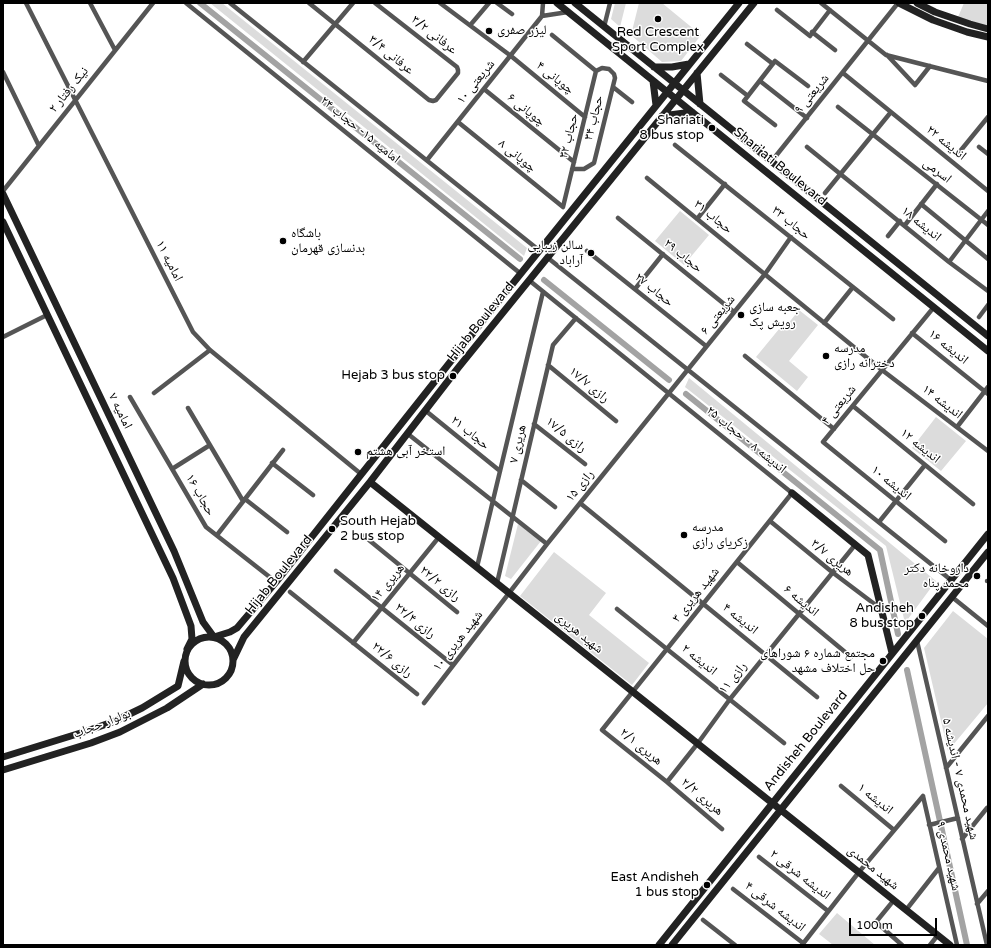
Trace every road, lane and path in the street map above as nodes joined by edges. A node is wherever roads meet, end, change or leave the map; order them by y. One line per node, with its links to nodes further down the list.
1 (26, 3): 60 (street, امامیه ۱۱)
2 (90, 3): 35 (street)
3 (153, 3): 35 (street, نیک رفتار ۲)
4 (186, 3): 111 (street, امامیه ۱۵- حجاب ۲۴)
5 (230, 3): 39 (street, امامیه ۱۵- حجاب ۲۴)
6 (310, 3): 27 (street, عرفانی ۳/۴)
7 (353, 3): 27 (street)
8 (376, 3): 61 (street, عرفانی ۳/۲)
9 (440, 3): 38 (street, چوپانی ۴)
10 (489, 3): 26 (street)
11 (497, 3): 24 (street)
12 (543, 3): 25 (street)
13 (557, 3): 23 (main road, Shari'ati Boulevard)
14 (575, 3): 28 (main road, Shari'ati Boulevard)
15 (610, 3): 28 (street)
16 (739, 3): 40 (main road, Hijab Boulevard)
17 (754, 3): 47 (main road, Hijab Boulevard)
18 (821, 3): 22 (street)
19 (899, 3): 32 (main road); 33 (street, شریعتی ۹)
20 (917, 3): 29 (main road)
21 (777, 10): 30 (street)
22 (830, 10): 30 (street); 33 (street)
23 (568, 12): 25 (street); 49 (main road, Shari'ati Boulevard)
24 (512, 14)
25 (542, 16): 38 (street, شریعتی ۱۰)
26 (472, 23)
27 (336, 24): 39 (street); 61 (street, عرفانی ۳/۴)
28 (604, 27): 43 (main road, Shari'ati Boulevard)
29 (988, 29)
30 (811, 34): 36 (street)
31 (552, 35): 44 (street)
32 (988, 37)
33 (868, 41): 37 (street); 46 (street, شریعتی ۹)
34 (746, 44): 41 (street)
35 (115, 50): 60 (street, نیک رفتار ۲)
36 (835, 50)
37 (886, 55): 42 (street); 42 (street)
38 (510, 56): 55 (street, شریعتی ۱۰); 69 (street, چوپانی ۴)
39 (303, 62): 81 (street, امامیه ۱۵- حجاب ۲۴)
40 (689, 64): 43 (main road); 52 (main road, Hijab Boulevard)
41 (773, 64): 50 (street); 53 (street)
42 (930, 66): 51 (street)
43 (654, 67): 52 (main road, Shari'ati Boulevard)
44 (596, 71): 54 (street, حجاب ۳۴); 69 (street, حجاب ۳۲)
45 (3, 72): 76 (street)
46 (843, 73): 67 (street, اندیشه ۲۲); 71 (street, شریعتی ۹)
47 (697, 74): 56 (main road, Hijab Boulevard); 63 (main road)
48 (721, 75): 58 (street)
49 (653, 80): 57 (main road, Shari'ati Boulevard); 64 (main road)
50 (760, 81): 58 (street); 71 (street)
51 (988, 81)
52 (674, 83): 56 (main road, Shari'ati Boulevard); 57 (main road, Hijab Boulevard)
53 (808, 86)
54 (613, 87): 62 (street); 84 (street, حجاب ۳۴)
55 (484, 90): 72 (street, شریعتی ۱۰); 82 (street, چوپانی ۶)
56 (683, 90): 59 (main road, Hijab Boulevard); 63 (main road, Shari'ati Boulevard)
57 (667, 92): 59 (main road, Shari'ati Boulevard); 64 (main road, Hijab Boulevard)
58 (748, 96): 73 (street)
59 (676, 99): 66 (main road, Shari'ati Boulevard); 68 (main road, Hijab Boulevard)
60 (76, 100): 76 (street, نیک رفتار ۲); 130 (street, امامیه ۱۱)
61 (433, 101)
62 (632, 102)
63 (700, 104): 83 (main road, Shari'ati Boulevard)
64 (656, 105): 105 (main road, Hijab Boulevard)
65 (838, 107): 74 (street, اسرمی)
66 (692, 112): 68 (main road); 119 (main road, Shari'ati Boulevard)
67 (891, 112): 74 (street); 89 (street, اندیشه ۲۲)
68 (662, 116): 108 (main road, Hijab Boulevard)
69 (585, 117): 82 (street, حجاب ۳۲)
70 (988, 117): 80 (street)
71 (807, 118): 83 (street, شریعتی ۹)
72 (458, 122): 81 (street, شریعتی ۱۰); 93 (street, چوپانی ۸)
73 (775, 125)
74 (872, 134): 85 (street); 88 (street, اسرمی)
75 (675, 145): 87 (street, حجاب ۳۳)
76 (39, 146): 90 (street, نیک رفتار ۲)
77 (807, 147): 85 (street, اندیشه ۱۸)
78 (979, 147): 79 (street)
79 (988, 154)
80 (957, 155)
81 (427, 160): 105 (street, امامیه ۱۵- حجاب ۲۴)
82 (574, 162): 84 (street, حجاب ۳۲)
83 (771, 162): 127 (main road, Shari'ati Boulevard)
84 (572, 170): 93 (street, حجاب ۳۲)
85 (840, 173): 91 (street); 98 (street, اندیشه ۱۸)
86 (647, 178): 96 (street, حجاب ۳۱)
87 (725, 184): 96 (street); 103 (street, حجاب ۳۳)
88 (937, 184): 92 (street); 97 (street, اسرمی)
89 (988, 191)
90 (3, 193): 133 (main road, امامیه ۷)
91 (825, 193)
92 (921, 204): 100 (street); 104 (street)
93 (563, 207)
94 (988, 211): 97 (street)
95 (618, 218): 107 (street, حجاب ۲۹)
96 (697, 219): 112 (street, حجاب ۳۱)
97 (981, 219): 101 (street, اسرمی); 104 (street)
98 (900, 221): 100 (street, اندیشه ۱۸); 102 (street)
99 (3, 222): 121 (main road, امامیه ۷)
100 (905, 225): 110 (street, اندیشه ۱۸)
101 (988, 225)
102 (888, 236)
103 (791, 237): 112 (street, شریعتی ۶); 114 (street, حجاب ۳۳)
104 (965, 240): 109 (street); 110 (street)
105 (540, 250): 111 (main road, Hijab Boulevard)
106 (587, 251): 115 (street, حجاب ۲۷)
107 (663, 254): 115 (street); 120 (street, حجاب ۲۹)
108 (548, 258): 113 (main road, Hijab Boulevard); 138 (street, اندیشه ۸ - حجاب ۲۵)
109 (988, 259)
110 (949, 262): 116 (street, اندیشه ۱۸)
111 (521, 274): 134 (main road, Hijab Boulevard)
112 (765, 274): 120 (street, شریعتی ۶); 125 (street, حجاب ۳۱)
113 (530, 281): 117 (street, اندیشه ۸ - حجاب ۲۵); 137 (main road, Hijab Boulevard)
114 (853, 287): 124 (street, حجاب ۳۳); 125 (street)
115 (635, 289): 129 (street, حجاب ۲۷)
116 (988, 291)
117 (543, 292): 123 (street, اندیشه ۸ - حجاب ۲۵); 161 (street)
118 (988, 305): 122 (street)
119 (934, 307): 126 (street, شریعتی ۴); 131 (main road, Shari'ati Boulevard)
120 (734, 312): 129 (street, شریعتی ۶)
121 (47, 315): 128 (street); 135 (main road, امامیه ۷)
122 (979, 317)
123 (576, 318): 136 (street, هریری ۷); 143 (street, اندیشه ۸ - حجاب ۲۵)
124 (893, 319)
125 (824, 323): 139 (street, اندیشه ۱۴)
126 (912, 333): 139 (street, شریعتی ۴); 142 (street, اندیشه ۱۶)
127 (988, 336)
128 (3, 337)
129 (706, 346): 138 (street, شریعتی ۶)
130 (210, 350): 141 (street); 162 (street, امامیه ۱۱)
131 (988, 351)
132 (744, 356): 151 (street)
133 (81, 357): 135 (main road); 203 (main road, امامیه ۷)
134 (451, 361): 137 (main road); 162 (main road, Hijab Boulevard)
135 (70, 362): 206 (main road, امامیه ۷)
136 (548, 365): 148 (street, رازی ۱۷/۷); 149 (street, هریری ۷)
137 (458, 368): 147 (main road, Hijab Boulevard)
138 (687, 369): 143 (street, شریعتی ۶); 175 (street, اندیشه ۸ - حجاب ۲۵)
139 (882, 370): 145 (street, شریعتی ۴); 150 (street, اندیشه ۱۴)
140 (988, 387): 142 (street)
141 (154, 393)
142 (986, 393): 150 (street)
143 (669, 394): 165 (street, اندیشه ۸ - حجاب ۲۵); 170 (street, رازی ۱۵)
144 (130, 397): 160 (street, حجاب ۱۶)
145 (853, 406): 151 (street, شریعتی ۴); 159 (street, اندیشه ۱۲)
146 (188, 408): 154 (street)
147 (426, 411): 152 (main road, Hijab Boulevard); 161 (street, حجاب ۲۱)
148 (616, 421)
149 (534, 424): 158 (street, رازی ۱۷/۵); 163 (street, هریری ۷)
150 (957, 427): 156 (street, اندیشه ۱۴)
151 (834, 429): 153 (street, شریعتی ۴)
152 (408, 434): 164 (main road, Hijab Boulevard); 168 (street)
153 (823, 442): 169 (street, اندیشه ۱۰)
154 (210, 445): 160 (street); 167 (street)
155 (283, 450): 157 (street)
156 (988, 451)
157 (272, 463): 166 (street); 167 (street)
158 (585, 464)
159 (925, 465): 169 (street); 171 (street, اندیشه ۱۲)
160 (172, 469): 178 (street, حجاب ۱۶)
161 (500, 471): 168 (street)
162 (362, 474): 191 (main road, Hijab Boulevard)
163 (521, 480): 172 (street); 173 (street, هریری ۷)
164 (370, 482): 180 (main road, شهید هریری); 211 (main road, Hijab Boulevard)
165 (792, 493): 174 (street, شهید هریری ۳); 183 (main road, اندیشه ۸ - حجاب ۲۵)
166 (313, 495)
167 (244, 500): 176 (street); 178 (street)
168 (493, 502): 173 (street); 186 (street)
169 (896, 502): 175 (street); 181 (street, اندیشه ۱۰)
170 (580, 503): 182 (street, رازی ۱۵); 196 (street, اندیشه ۴)
171 (973, 504)
172 (555, 507)
173 (513, 516): 182 (street); 192 (street, هریری ۷)
174 (770, 521): 185 (street, شهید هریری ۳); 188 (street, هریری ۳/۷)
175 (879, 522): 190 (street, اندیشه ۸ - حجاب ۲۵)
176 (287, 532)
177 (988, 534): 190 (main road, Andisheh Boulevard)
178 (217, 535): 191 (street, حجاب ۱۶)
179 (364, 536): 189 (street, رازی ۲۲/۲)
180 (439, 536): 186 (main road, شهید هریری); 189 (street, هریری ۱۴)
181 (945, 541)
182 (547, 544): 194 (street, رازی ۱۵)
183 (855, 545): 188 (street, رازی ۱۱); 199 (main road, اندیشه ۸ - حجاب ۲۵)
184 (988, 552): 195 (main road, Andisheh Boulevard)
185 (737, 562): 196 (street, شهید هریری ۳); 201 (street, اندیشه ۶)
186 (477, 567): 192 (main road, شهید هریری)
187 (336, 571): 197 (street, رازی ۲۲/۴)
188 (832, 572): 199 (street, هریری ۳/۷); 201 (street, رازی ۱۱)
189 (410, 573): 197 (street, هریری ۱۴); 200 (street, رازی ۲۲/۲)
190 (952, 580): 208 (main road, Andisheh Boulevard)
191 (276, 582): 203 (main road, Hijab Boulevard)
192 (497, 583): 194 (main road, شهید هریری)
193 (290, 592): 205 (street, رازی ۲۲/۶)
194 (509, 592): 213 (street, شهید هریری ۱۰); 215 (main road, شهید هریری)
195 (952, 597): 202 (street); 204 (main road, Andisheh Boulevard)
196 (704, 604): 207 (street, شهید هریری ۳); 209 (street, اندیشه ۴)
197 (382, 608): 205 (street, هریری ۱۴); 213 (street, رازی ۲۲/۴)
198 (617, 609): 207 (street, اندیشه ۲)
199 (882, 610): 208 (main road, اندیشه ۸ - حجاب ۲۵)
200 (457, 612)
201 (799, 614): 209 (street, رازی ۱۱); 210 (street, اندیشه ۶)
202 (988, 626)
203 (214, 638): 206 (main road); 211 (main road)
204 (917, 641): 227 (street, شهید محمدی ۷ - اندیشه ۵); 233 (main road, Andisheh Boulevard)
205 (354, 643): 216 (street, رازی ۲۲/۶)
206 (187, 649): 212 (main road)
207 (668, 649): 215 (street, شهید هریری ۳); 218 (street, اندیشه ۲)
208 (892, 653): 231 (main road, Andisheh Boulevard)
209 (766, 654): 217 (street, اندیشه ۴); 218 (street, رازی ۱۱)
210 (851, 658)
211 (233, 660): 214 (main road)
212 (184, 661): 214 (main road); 223 (main road)
213 (453, 666): 219 (street, شهید هریری ۱۰)
214 (203, 684): 225 (main road, بولوار حجاب)
215 (633, 692): 221 (street, شهید هریری ۳); 222 (main road, شهید هریری)
216 (416, 694)
217 (817, 697)
218 (730, 699): 222 (street, رازی ۱۱); 224 (street, اندیشه ۲)
219 (424, 703)
220 (988, 716): 227 (street)
221 (602, 730): 229 (street, هریری ۲/۱)
222 (698, 743): 229 (street, رازی ۱۱); 231 (main road, شهید هریری)
223 (45, 744): 225 (main road); 226 (main road)
224 (784, 744)
225 (49, 756): 228 (main road, بولوار حجاب)
226 (3, 757)
227 (946, 768): 234 (street, شهید محمدی ۷ - اندیشه ۵)
228 (3, 770)
229 (667, 782): 236 (street, هریری ۲/۲)
230 (841, 786): 237 (street, اندیشه ۱)
231 (772, 803): 233 (main road, شهید محمدی); 251 (main road, Andisheh Boulevard)
232 (987, 808): 238 (street)
233 (781, 810): 241 (main road, شهید محمدی); 252 (main road, Andisheh Boulevard)
234 (958, 818): 235 (street); 238 (street, شهید محمدی ۷ - اندیشه ۵)
235 (929, 825): 237 (street, شهید محمدی ۹); 240 (street, شهید محمدی ۹)
236 (722, 829)
237 (894, 830): 241 (street)
238 (962, 839): 245 (street, شهید محمدی ۷ - اندیشه ۵)
239 (759, 857): 247 (street, اندیشه شرقی ۲)
240 (940, 868): 246 (street); 257 (street, شهید محمدی ۹)
241 (859, 872): 244 (main road, شهید محمدی); 247 (street)
242 (733, 889): 250 (street, اندیشه شرقی ۴)
243 (988, 891): 245 (street)
244 (894, 900): 246 (main road, شهید محمدی); 254 (street)
245 (977, 904): 258 (street, شهید محمدی ۷ - اندیشه ۵)
246 (906, 910): 249 (main road, شهید محمدی)
247 (828, 911): 250 (street)
248 (703, 920): 253 (street)
249 (938, 935): 255 (street); 256 (main road, شهید محمدی)
250 (803, 944)
251 (659, 945)
252 (672, 945)
253 (734, 945)
254 (902, 945)
255 (930, 945)
256 (950, 945)
257 (957, 945)
258 (987, 945)

